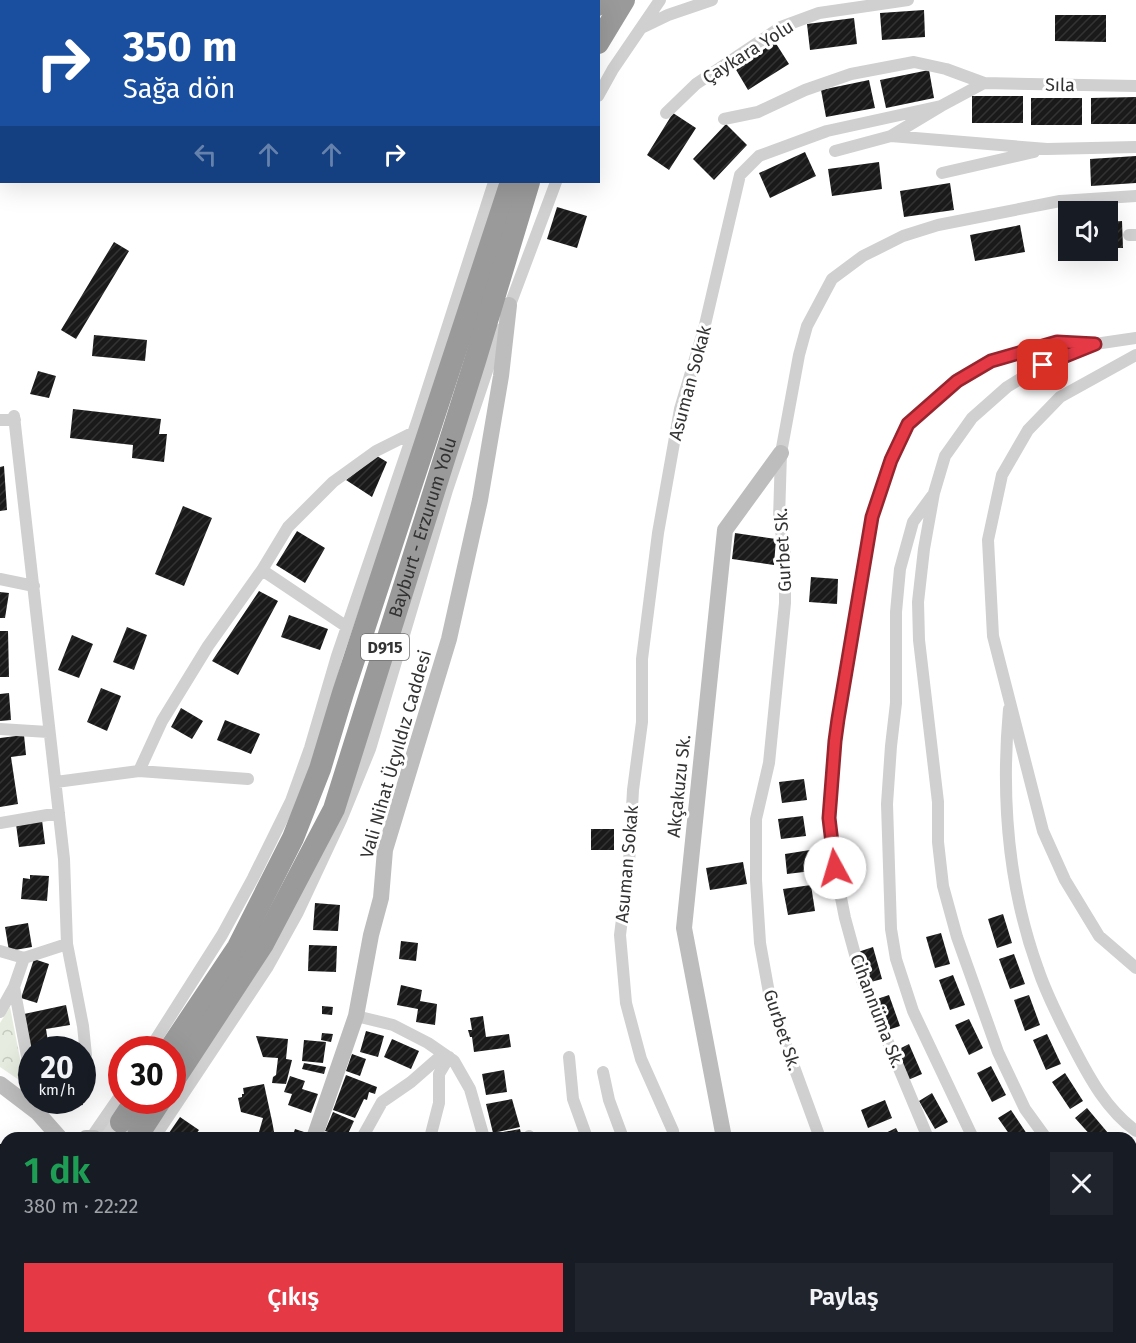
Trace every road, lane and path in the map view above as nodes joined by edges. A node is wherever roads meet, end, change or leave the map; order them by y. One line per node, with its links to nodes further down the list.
1 (624, 0): 8 (highway)
2 (660, 0): 7 (street)
3 (712, 0): 6 (street)
4 (908, 0): 5 (street, Çaykara Yolu)
5 (857, 3): 13 (street, Çaykara Yolu)
6 (686, 5): 7 (street)
7 (640, 28): 11 (street)
8 (600, 40)
9 (984, 83): 10 (street, Sıla); 12 (street); 14 (street)
10 (1136, 86)
11 (600, 93)
12 (941, 106): 15 (street); 76 (street, Asuman Sokak)
13 (666, 113)
14 (724, 119)
15 (891, 136): 17 (street); 18 (street)
16 (1136, 147): 17 (street)
17 (1047, 149): 19 (street)
18 (836, 151)
19 (942, 173)
20 (494, 183): 30 (street)
21 (511, 183): 55 (highway, Bayburt - Erzurum Yolu / D915)
22 (529, 183): 58 (highway, Bayburt - Erzurum Yolu / D915)
23 (556, 183): 25 (street)
24 (1136, 196): 31 (street, Gurbet Sk.)
25 (509, 305): 51 (main road, Vali Nihat Üçyıldız Caddesi); 69 (street)
26 (1136, 338): 27 (street, Cihannüma Sk.)
27 (1095, 344): 32 (street); 79 (street, Cihannüma Sk.)
28 (1136, 355): 37 (street)
29 (0, 420): 35 (street)
30 (414, 432): 33 (street); 36 (street)
31 (781, 453): 77 (main road, Akçakuzu Sk.); 78 (street, Gurbet Sk.)
32 (934, 494): 80 (street); 81 (street)
33 (262, 570): 36 (street); 40 (street)
34 (0, 579): 35 (street)
35 (34, 586): 39 (street)
36 (347, 627): 54 (street)
37 (1010, 699): 48 (street); 66 (street)
38 (0, 729): 39 (street)
39 (48, 732): 42 (street)
40 (139, 771): 41 (street); 42 (street)
41 (248, 779)
42 (56, 782): 43 (street)
43 (59, 813): 44 (street); 45 (street)
44 (0, 823)
45 (67, 944): 47 (street); 53 (street)
46 (0, 951): 47 (street)
47 (24, 958): 49 (street)
48 (1136, 968)
49 (14, 987): 50 (street); 52 (street)
50 (0, 1012)
51 (356, 1016): 56 (street); 70 (main road, Vali Nihat Üçyıldız Caddesi)
52 (23, 1036)
53 (84, 1036)
54 (158, 1036)
55 (178, 1036)
56 (446, 1055): 71 (street); 72 (street); 73 (street)
57 (569, 1057): 74 (street)
58 (186, 1062)
59 (603, 1072): 75 (street)
60 (0, 1084): 61 (main road)
61 (18, 1096)
62 (108, 1113): 68 (street)
63 (41, 1114): 67 (main road)
64 (136, 1114): 69 (highway)
65 (151, 1114): 69 (highway)
66 (1136, 1131)
67 (55, 1132)
68 (95, 1132)
69 (138, 1132)
70 (316, 1132)
71 (365, 1132)
72 (432, 1132)
73 (482, 1132)
74 (585, 1132)
75 (621, 1132)
76 (673, 1132)
77 (723, 1132)
78 (818, 1132)
79 (925, 1132)
80 (970, 1132)
81 (1042, 1132)

